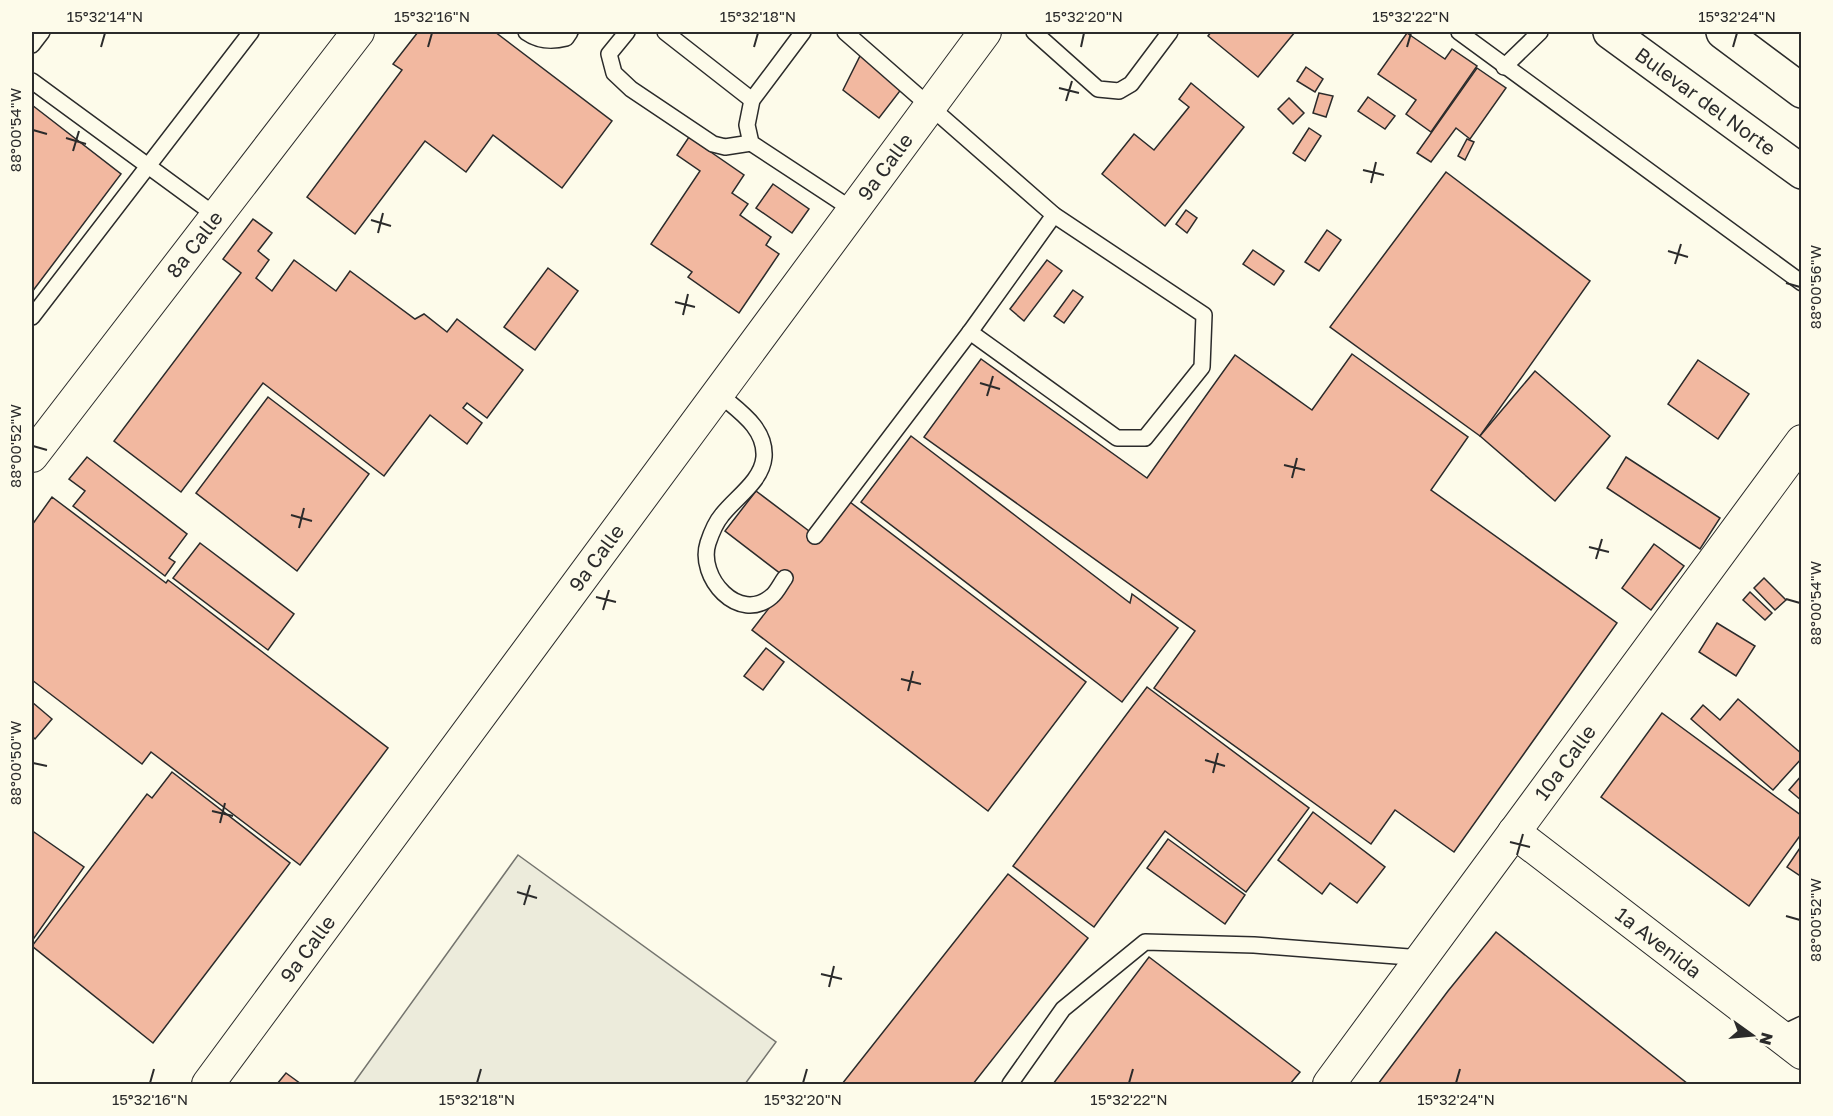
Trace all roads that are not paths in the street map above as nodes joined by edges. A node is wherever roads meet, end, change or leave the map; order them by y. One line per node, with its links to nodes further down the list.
1 (42, 32): 17 (lane)
2 (251, 32): 24 (lane)
3 (358, 32): 27 (street, 8a Calle)
4 (526, 32): 5 (lane)
5 (570, 32)
6 (627, 32): 23 (lane)
7 (665, 32): 21 (lane)
8 (804, 32): 21 (lane)
9 (845, 32): 22 (lane)
10 (985, 32): 22 (street, 9a Calle)
11 (1034, 32): 12 (lane)
12 (1170, 32)
13 (1459, 32): 18 (lane)
14 (1540, 32): 18 (lane)
15 (1610, 32): 25 (highway, Bulevar del Norte)
16 (1723, 32): 20 (highway)
17 (32, 45)
18 (1504, 66): 29 (lane)
19 (32, 81): 24 (lane)
20 (1802, 91)
21 (752, 100): 23 (lane)
22 (930, 106): 26 (street, 9a Calle); 28 (lane)
23 (751, 143): 26 (lane)
24 (149, 167): 27 (lane); 30 (lane)
25 (1802, 172)
26 (853, 210): 32 (street, 9a Calle)
27 (215, 215): 34 (street, 8a Calle)
28 (1054, 215): 31 (lane); 31 (lane)
29 (1802, 283)
30 (32, 317)
31 (970, 332): 35 (lane)
32 (718, 393): 36 (lane); 40 (street, 9a Calle)
33 (1802, 441): 37 (street, 10a Calle)
34 (33, 452)
35 (815, 536)
36 (785, 578)
37 (1514, 832): 38 (street, 10a Calle); 39 (street, 1a Avenida)
38 (1422, 957): 41 (lane); 42 (street, 10a Calle)
39 (1794, 1037)
40 (208, 1084)
41 (1010, 1084)
42 (1329, 1084)

